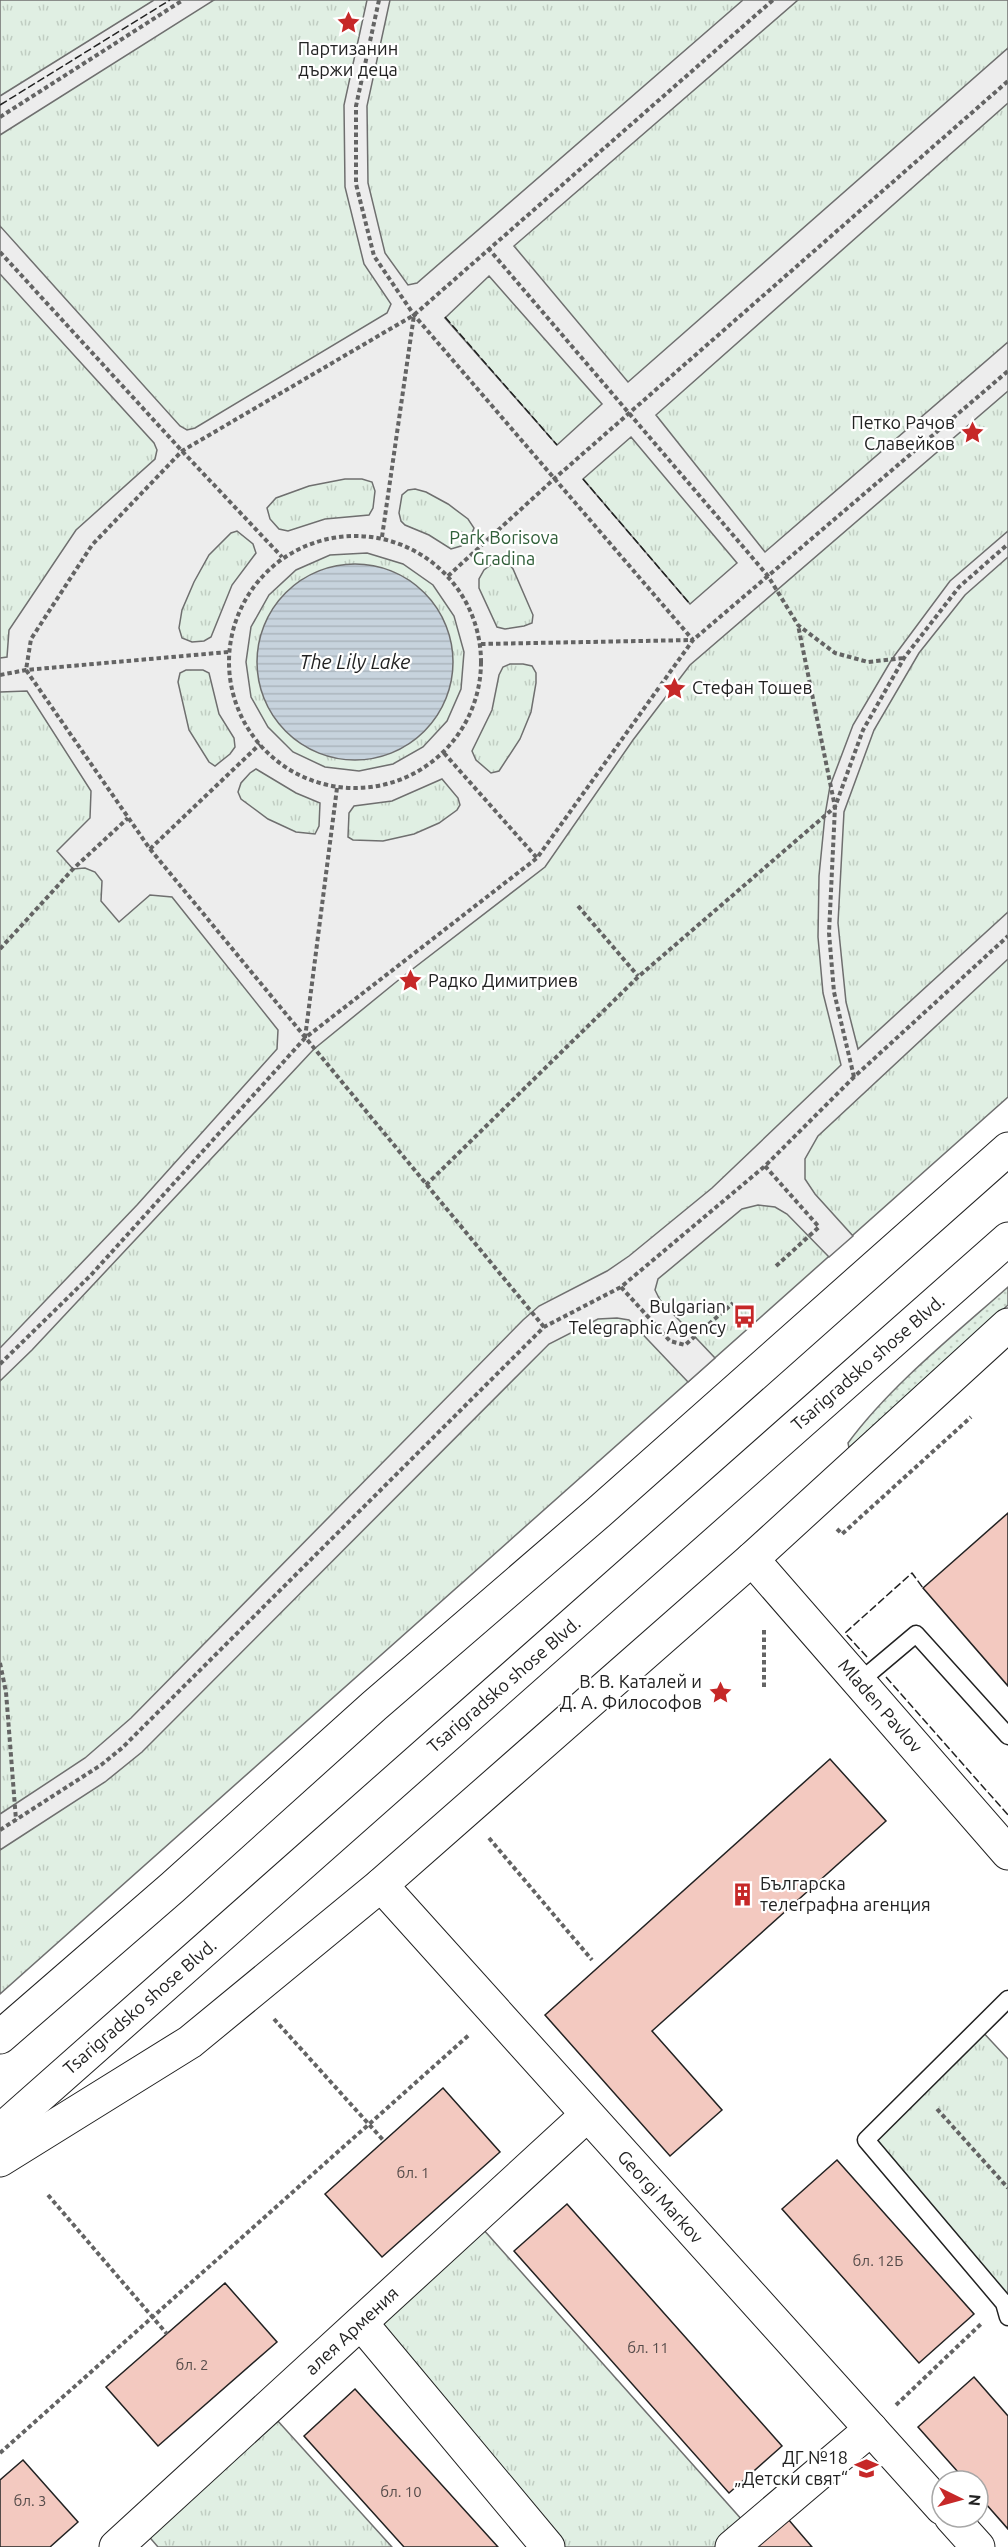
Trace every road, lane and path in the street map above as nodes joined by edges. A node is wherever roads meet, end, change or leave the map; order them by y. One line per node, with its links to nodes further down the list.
1 (183, 0): 5 (path)
2 (379, 0): 8 (path)
3 (773, 0): 6 (path)
4 (1008, 81): 10 (path)
5 (0, 117)
6 (488, 248): 8 (path); 10 (path)
7 (0, 252): 11 (path)
8 (414, 315): 11 (path); 12 (path); 13 (path)
9 (1008, 371): 17 (path)
10 (630, 414): 12 (path); 17 (path)
11 (182, 451): 15 (path); 23 (path)
12 (554, 479): 16 (path); 19 (path)
13 (382, 537): 15 (path); 16 (path)
14 (1008, 544): 22 (path)
15 (282, 557): 21 (path)
16 (448, 576): 20 (path)
17 (768, 576): 18 (path); 19 (path)
18 (798, 625): 22 (path); 28 (path)
19 (693, 640): 20 (path); 31 (path)
20 (481, 644): 26 (path)
21 (228, 652): 23 (path); 25 (path)
22 (904, 658): 28 (path)
23 (26, 670): 24 (path); 29 (path)
24 (0, 675)
25 (260, 744): 27 (path); 30 (path)
26 (444, 753): 27 (path); 31 (path)
27 (337, 788): 36 (path)
28 (835, 807): 35 (path); 37 (path)
29 (128, 819): 30 (path); 34 (path)
30 (150, 849): 36 (path)
31 (537, 858): 36 (path)
32 (578, 906): 35 (path)
33 (1008, 936): 37 (path)
34 (0, 949)
35 (638, 976): 40 (path)
36 (305, 1038): 40 (path); 47 (path)
37 (854, 1077): 39 (path)
38 (1008, 1149): 65 (main road)
39 (765, 1166): 42 (path); 43 (path)
40 (426, 1185): 46 (path)
41 (1008, 1239): 69 (main road, Tsarigradsko shose Blvd.)
42 (775, 1267)
43 (621, 1287): 44 (path); 46 (path)
44 (733, 1303)
45 (1008, 1325): 50 (main road)
46 (544, 1327): 56 (path)
47 (0, 1365)
48 (971, 1418): 49 (path)
49 (842, 1534)
50 (752, 1559): 53 (main road, Mladen Pavlov); 60 (main road)
51 (764, 1621): 54 (path)
52 (0, 1663): 56 (path)
53 (859, 1682): 55 (lane); 59 (main road, Mladen Pavlov)
54 (764, 1687)
55 (1008, 1736)
56 (16, 1820): 57 (path)
57 (0, 1830)
58 (489, 1838): 61 (path)
59 (1008, 1853)
60 (381, 1885): 63 (main road, Georgi Markov); 71 (main road)
61 (592, 1960)
62 (1008, 1999): 66 (lane)
63 (494, 2013): 67 (main road, Georgi Markov); 68 (path)
64 (280, 2026): 68 (path)
65 (0, 2037)
66 (918, 2088): 72 (path); 74 (lane)
67 (587, 2115): 76 (main road, алея Армения); 78 (main road, Georgi Markov)
68 (369, 2124): 70 (path); 75 (path)
69 (0, 2131)
70 (384, 2141)
71 (0, 2160)
72 (1008, 2188)
73 (48, 2195): 75 (path)
74 (1006, 2310): 78 (path)
75 (152, 2317): 77 (path); 79 (path)
76 (361, 2323): 82 (main road, алея Армения); 83 (main road)
77 (167, 2334)
78 (871, 2429): 80 (main road, Georgi Markov); 84 (main road)
79 (0, 2453)
80 (930, 2495)
81 (962, 2529): 85 (main road)
82 (138, 2540)
83 (548, 2547)
84 (732, 2547)
85 (978, 2547)

